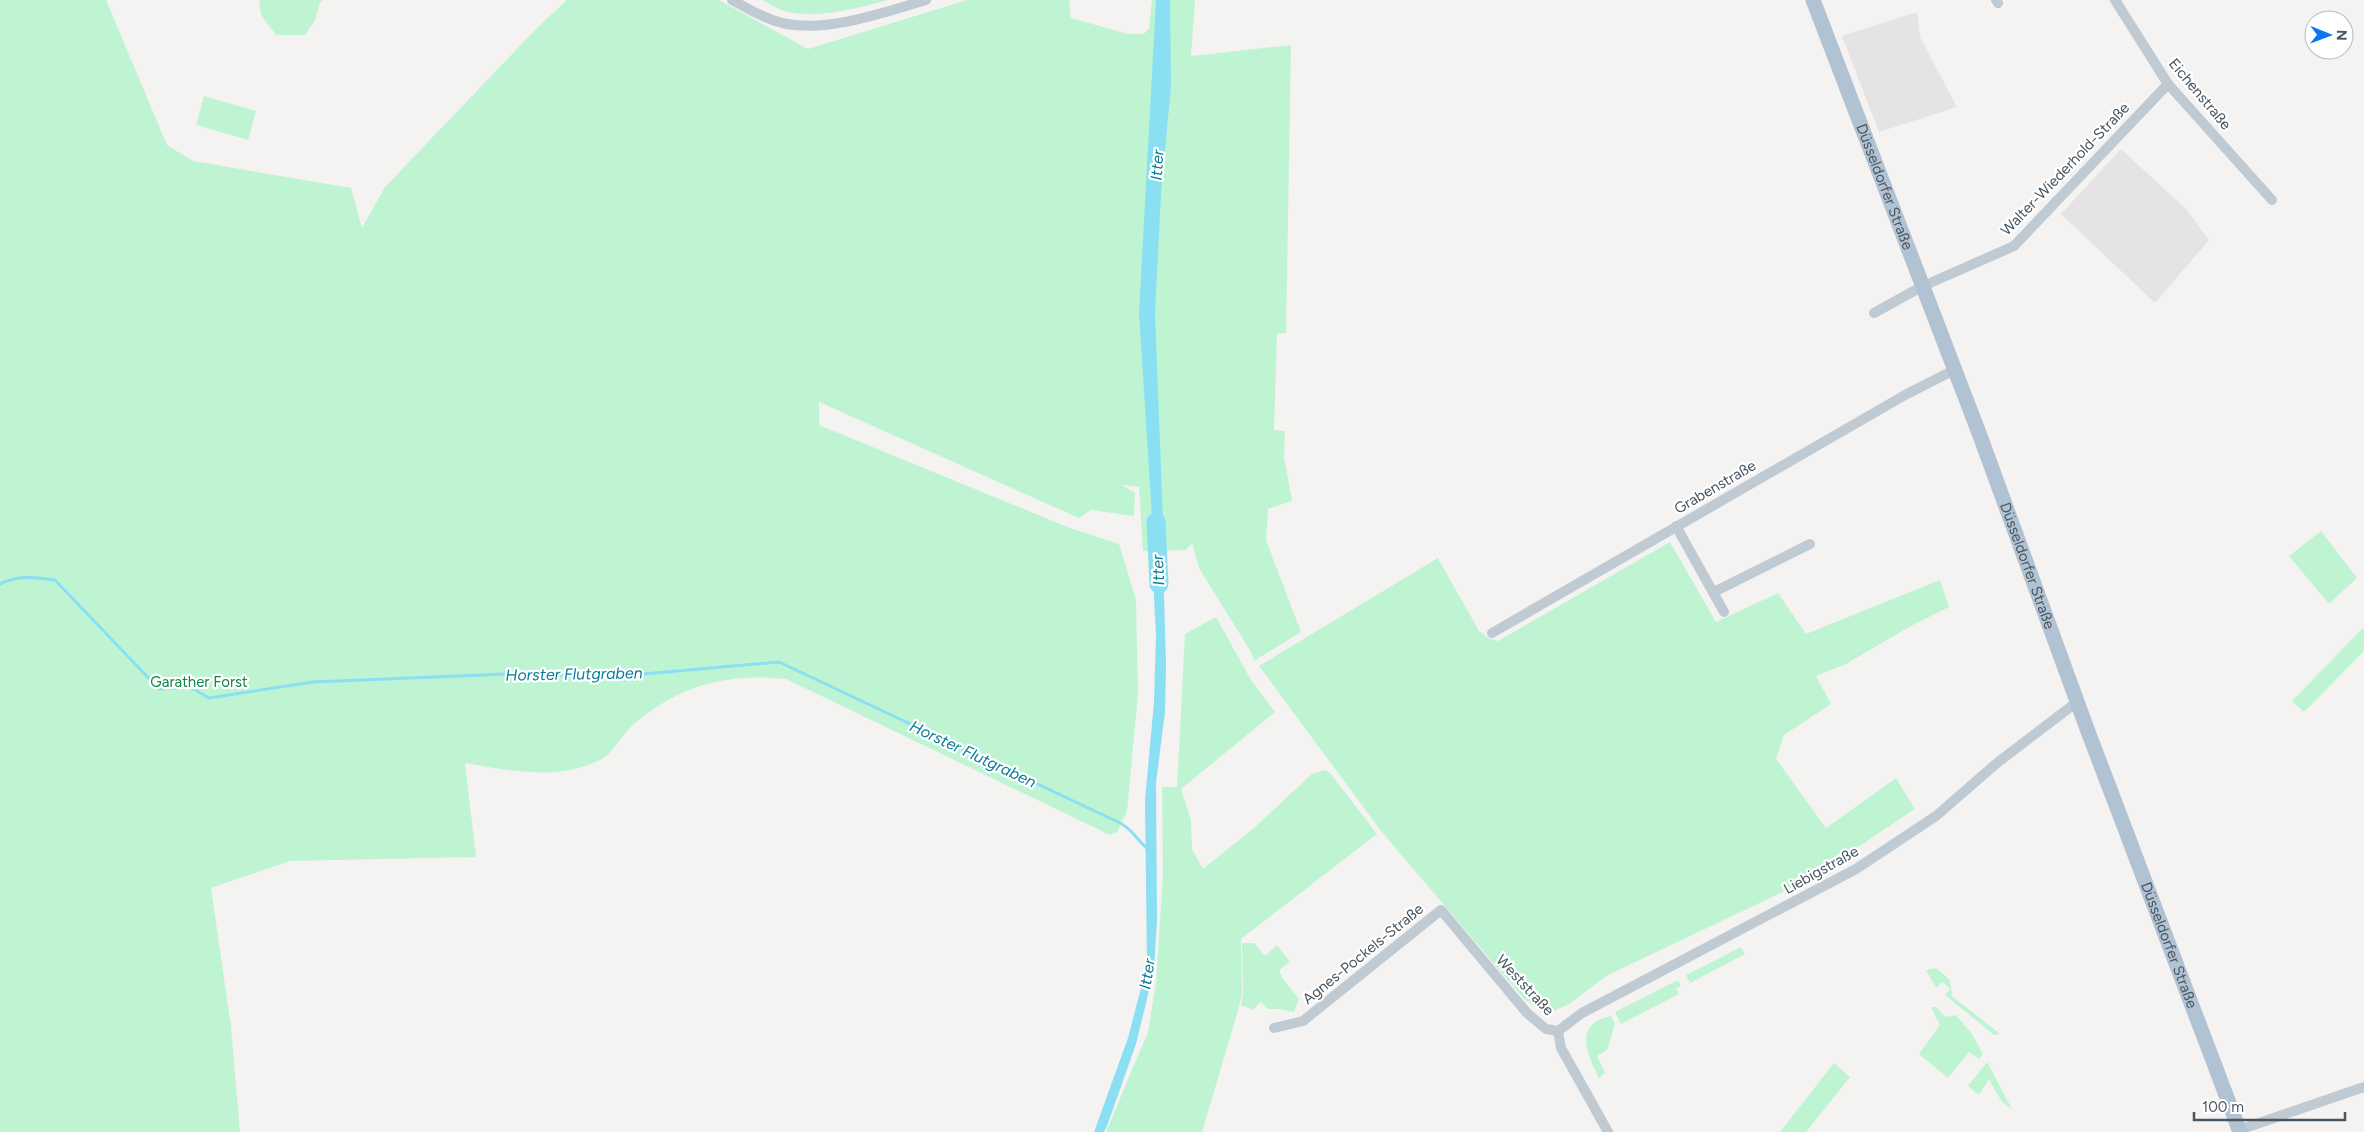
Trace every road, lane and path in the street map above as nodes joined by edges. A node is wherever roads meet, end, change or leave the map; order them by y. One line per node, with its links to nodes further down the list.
1 (732, 0): 2 (street)
2 (926, 0)
3 (1812, 0): 7 (main road, Düsseldorfer Straße)
4 (2115, 0): 5 (street, Eichenstraße)
5 (2168, 84): 6 (street, Eichenstraße); 7 (street, Walter-Wiederhold-Straße)
6 (2272, 200)
7 (1921, 287): 8 (street, Walter-Wiederhold-Straße); 9 (main road, Düsseldorfer Straße)
8 (1874, 313)
9 (1954, 370): 10 (street, Grabenstraße); 15 (main road, Düsseldorfer Straße)
10 (1676, 526): 12 (street); 14 (street, Grabenstraße)
11 (1810, 544): 12 (street)
12 (1714, 592): 13 (street)
13 (1724, 612)
14 (1492, 633)
15 (2077, 702): 18 (street, Liebigstraße); 20 (main road, Düsseldorfer Straße)
16 (1441, 910): 17 (street, Agnes-Pockels-Straße); 18 (street, Weststraße)
17 (1274, 1028)
18 (1558, 1032): 21 (street, Weststraße)
19 (2364, 1088): 20 (street)
20 (2240, 1131)
21 (1608, 1132)

